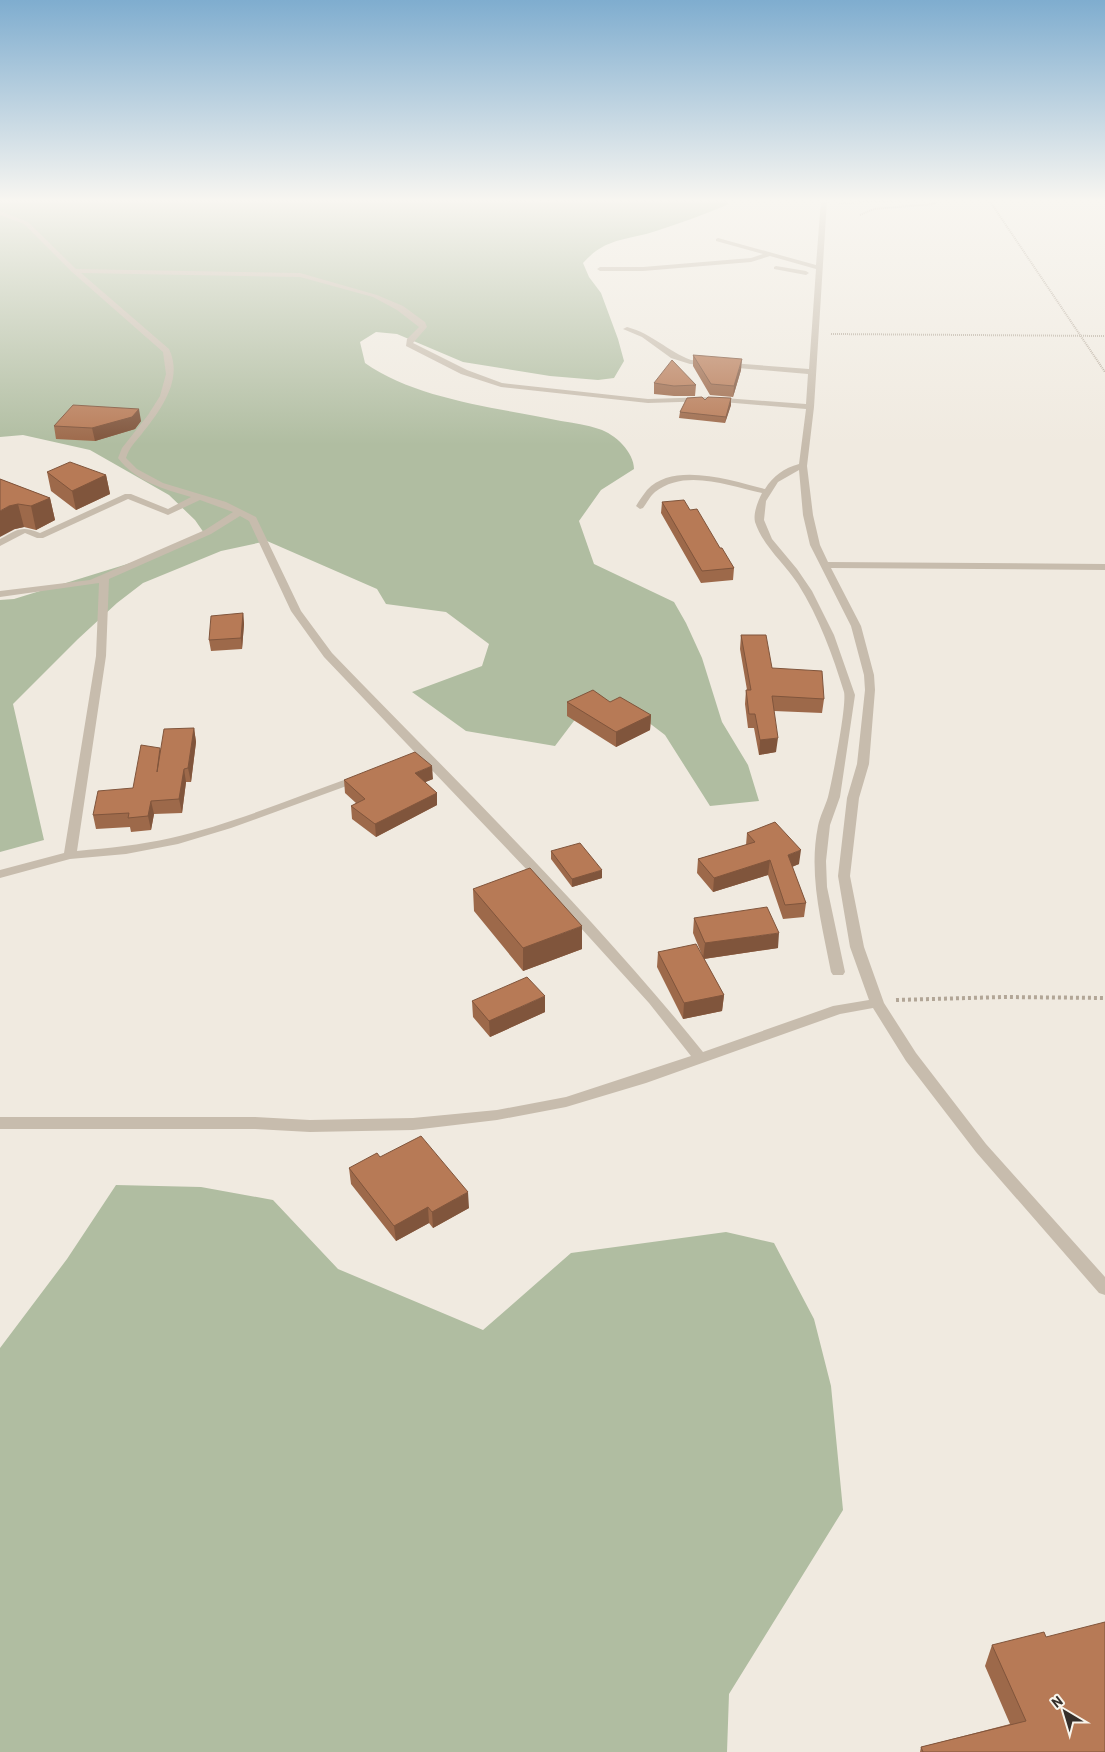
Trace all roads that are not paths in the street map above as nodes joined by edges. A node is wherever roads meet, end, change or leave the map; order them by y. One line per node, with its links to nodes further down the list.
1 (87, 282): 9 (street)
2 (324, 282): 6 (street)
3 (817, 282): 5 (street)
4 (627, 329): 5 (street)
5 (812, 372): 6 (street)
6 (810, 407): 7 (street)
7 (803, 466): 8 (street); 13 (street)
8 (767, 492): 10 (street); 20 (street)
9 (199, 497): 11 (street); 12 (street)
10 (640, 506)
11 (240, 512): 15 (street); 22 (street)
12 (0, 543)
13 (826, 565): 14 (street); 21 (street)
14 (1105, 567)
15 (104, 579): 16 (street); 18 (street)
16 (0, 594)
17 (370, 774): 18 (street)
18 (70, 856): 19 (street)
19 (0, 874)
20 (838, 972)
21 (877, 1003): 22 (street); 24 (street)
22 (700, 1058): 23 (street)
23 (0, 1124)
24 (1105, 1288)

